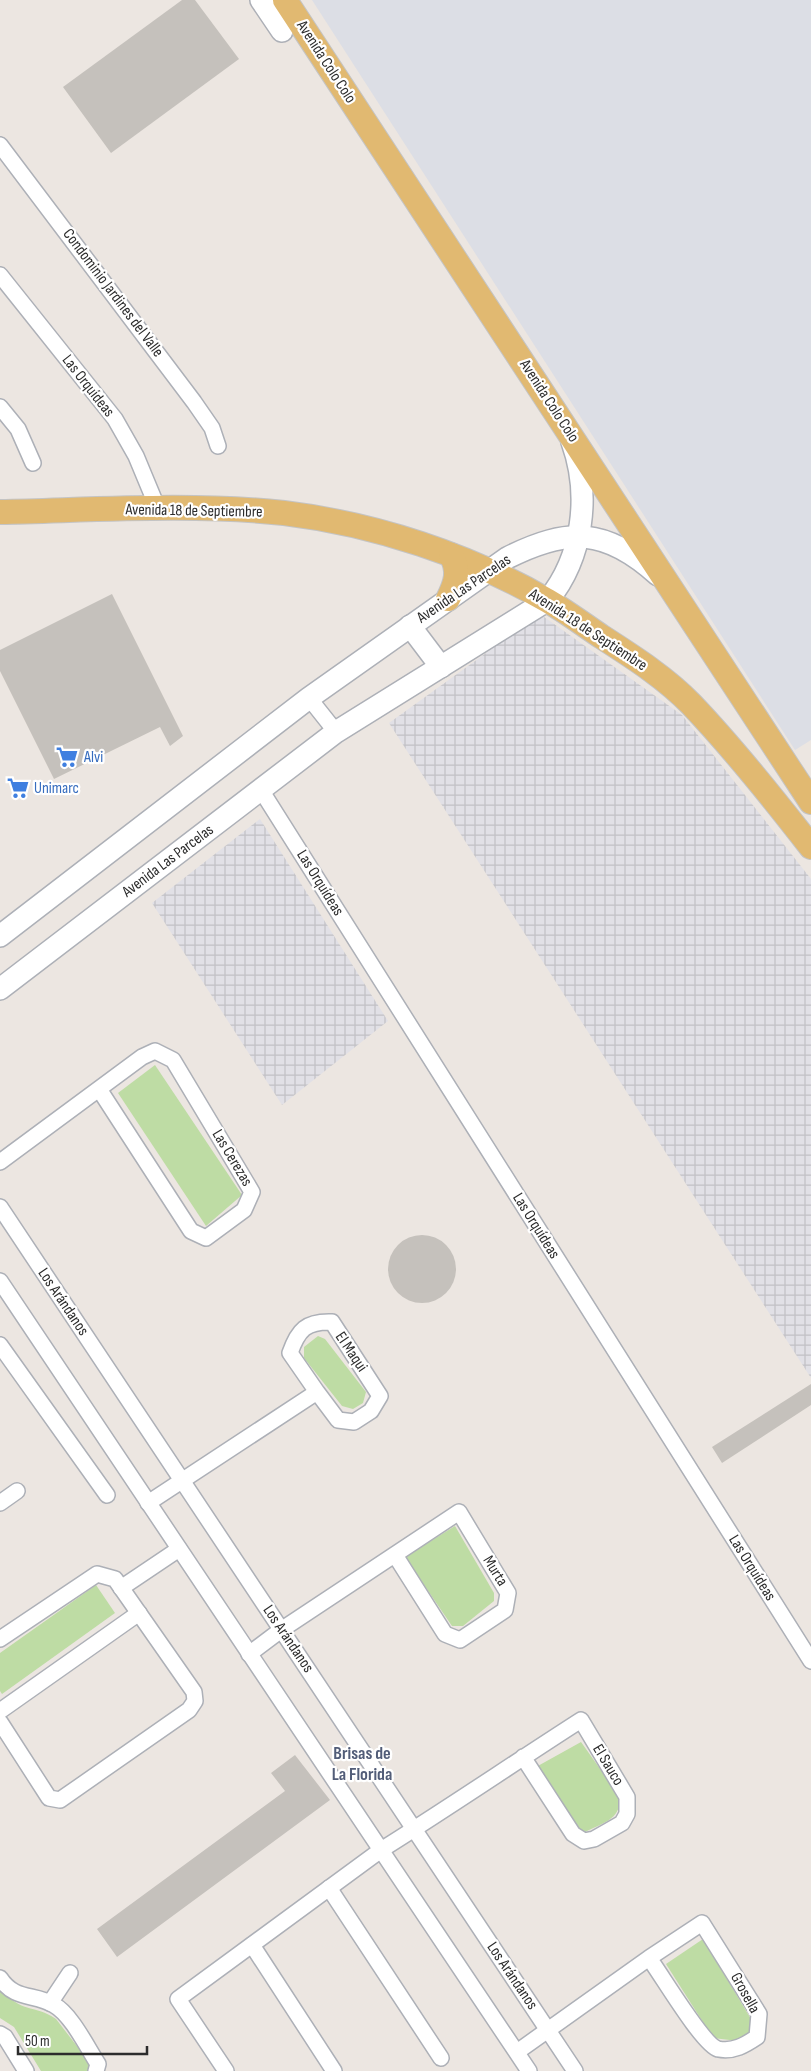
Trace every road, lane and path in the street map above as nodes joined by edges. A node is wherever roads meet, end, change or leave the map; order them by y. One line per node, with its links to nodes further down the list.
1 (261, 0): 3 (main road, Avenida Colo Colo)
2 (285, 0): 7 (main road, Avenida Colo Colo)
3 (282, 31)
4 (0, 145): 8 (street, Condominio Jardines del Valle)
5 (0, 275): 10 (street, Las Orquídeas)
6 (0, 408): 9 (street)
7 (555, 409): 12 (main road, Avenida Las Parcelas); 17 (main road, Avenida Colo Colo)
8 (218, 446)
9 (33, 463)
10 (158, 509): 11 (main road, Avenida 18 de Septiembre); 13 (main road, Avenida 18 de Septiembre)
11 (0, 512)
12 (578, 537): 14 (main road, Avenida Las Parcelas); 16 (main road, Avenida Las Parcelas); 17 (main road, Avenida Las Parcelas)
13 (451, 555): 14 (main road, Avenida 18 de Septiembre); 15 (main road)
14 (488, 571): 15 (main road, Avenida Las Parcelas); 16 (main road, Avenida 18 de Septiembre)
15 (448, 599): 18 (main road, Avenida Las Parcelas)
16 (548, 600): 19 (main road, Avenida Las Parcelas); 24 (main road, Avenida 18 de Septiembre)
17 (682, 604): 23 (main road, Avenida Colo Colo)
18 (410, 626): 19 (main road); 20 (main road, Avenida Las Parcelas)
19 (441, 667): 21 (main road, Avenida Las Parcelas)
20 (309, 698): 21 (street); 25 (main road, Avenida Las Parcelas)
21 (336, 732): 22 (main road, Avenida Las Parcelas)
22 (261, 790): 26 (main road, Avenida Las Parcelas); 45 (street, Las Orquídeas)
23 (811, 802)
24 (811, 847)
25 (0, 936)
26 (0, 989)
27 (100, 1089): 27 (street, Las Cerezas); 28 (street, Las Cerezas)
28 (0, 1162)
29 (0, 1207): 33 (street, Los Arándanos)
30 (0, 1281): 36 (street)
31 (0, 1345): 35 (street)
32 (317, 1392): 32 (street, El Maqui); 33 (street)
33 (182, 1480): 36 (street); 42 (street, Los Arándanos)
34 (17, 1491): 37 (street)
35 (107, 1496)
36 (148, 1502): 38 (street)
37 (0, 1503)
38 (179, 1549): 40 (street); 44 (street)
39 (395, 1555): 39 (street, Murta); 42 (street, Murta)
40 (121, 1588): 41 (street); 43 (street)
41 (139, 1613): 46 (street); 47 (street)
42 (282, 1630): 44 (street, Murta); 49 (street, Los Arándanos)
43 (0, 1639)
44 (249, 1654): 50 (street)
45 (811, 1661)
46 (0, 1711)
47 (0, 1722)
48 (523, 1758): 48 (street, El Sauco); 49 (street, El Sauco)
49 (414, 1829): 50 (street, El Sauco); 57 (street, Los Arándanos)
50 (381, 1850): 51 (street, El Sauco); 59 (street)
51 (329, 1888): 52 (street, El Sauco); 60 (street)
52 (252, 1945): 63 (street, El Sauco); 64 (street)
53 (650, 1958): 53 (street, Grosella); 57 (street, Grosella)
54 (70, 1972): 56 (street)
55 (0, 1978): 56 (street)
56 (50, 2003): 62 (street)
57 (548, 2031): 59 (street, Grosella); 66 (street, Los Arándanos)
58 (0, 2034): 61 (street)
59 (516, 2052): 65 (street)
60 (441, 2058)
61 (26, 2071)
62 (96, 2071)
63 (226, 2071)
64 (334, 2071)
65 (529, 2071)
66 (575, 2071)

